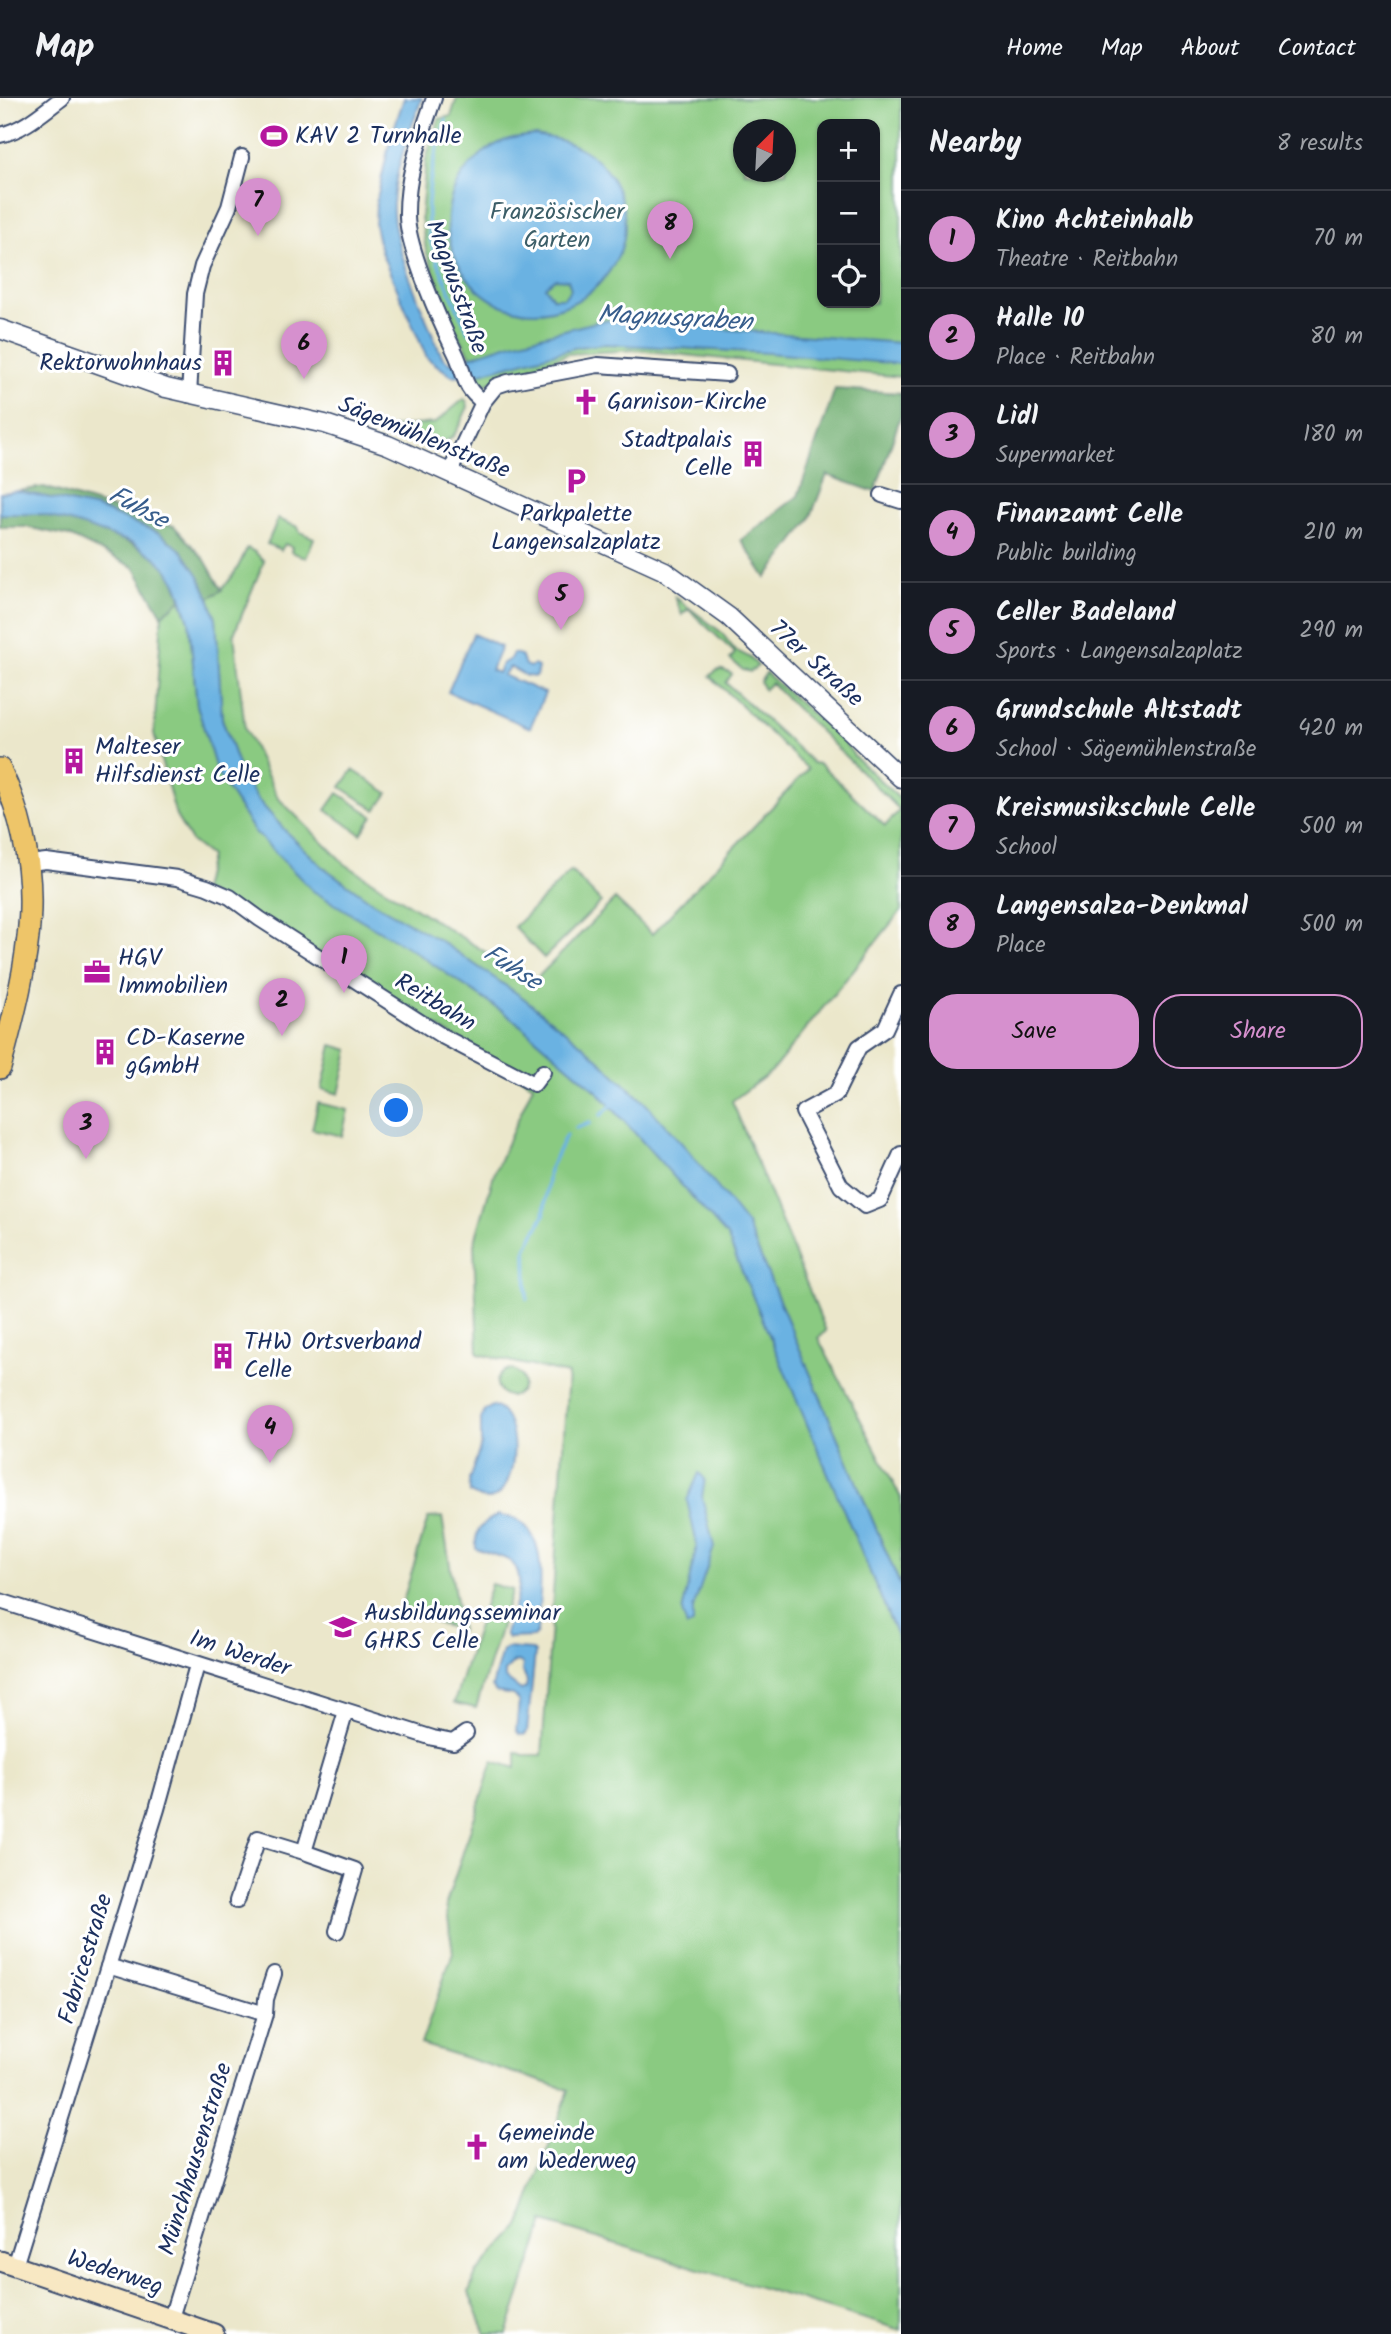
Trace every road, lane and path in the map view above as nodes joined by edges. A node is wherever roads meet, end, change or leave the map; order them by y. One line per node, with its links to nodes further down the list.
1 (62, 98): 3 (street)
2 (434, 98): 8 (street, Magnusstraße)
3 (0, 135)
4 (242, 157): 7 (street)
5 (0, 329): 7 (street, Sägemühlenstraße)
6 (727, 374): 8 (street)
7 (189, 395): 9 (street, Sägemühlenstraße)
8 (487, 397): 9 (street)
9 (450, 472): 12 (street, Sägemühlenstraße)
10 (882, 495): 11 (street)
11 (901, 501)
12 (694, 591): 14 (street, 77er Straße)
13 (0, 769): 15 (main road)
14 (901, 778)
15 (29, 863): 17 (main road); 18 (street, Reitbahn)
16 (901, 994): 19 (street)
17 (0, 1068)
18 (543, 1072)
19 (901, 1154)
20 (0, 1601): 21 (street, Im Werder)
21 (197, 1665): 22 (street, Im Werder); 27 (street, Fabricestraße)
22 (346, 1712): 23 (street, Im Werder); 24 (street)
23 (466, 1733)
24 (304, 1852): 25 (street); 26 (street)
25 (237, 1901)
26 (337, 1931)
27 (108, 1966): 29 (street); 30 (street, Fabricestraße)
28 (274, 1973): 29 (street, Münchhausenstraße)
29 (265, 2014): 31 (street, Münchhausenstraße)
30 (8, 2263): 31 (main road, Wederweg)
31 (171, 2318): 32 (main road, Wederweg)
32 (214, 2334)

